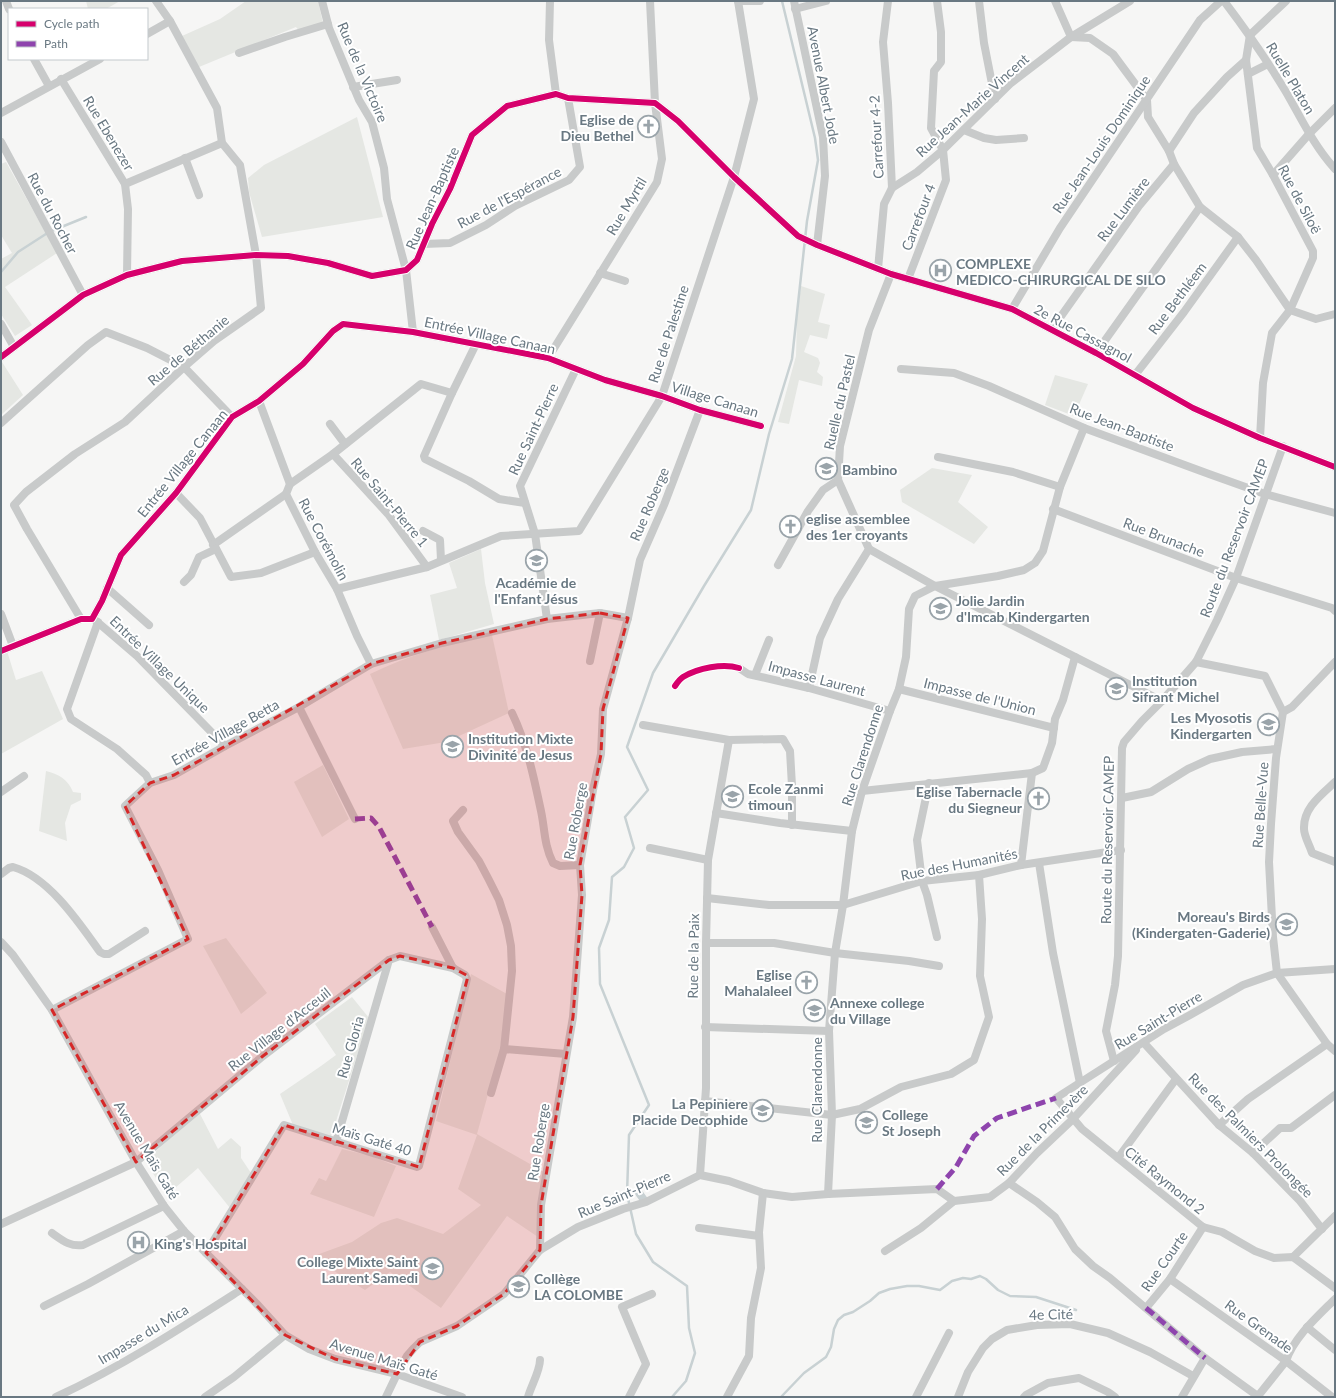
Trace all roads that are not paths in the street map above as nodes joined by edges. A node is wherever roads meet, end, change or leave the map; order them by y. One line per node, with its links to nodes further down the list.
1 (156, 1): 16 (street)
2 (322, 1): 17 (street, Rue de la Victoire)
3 (550, 1): 31 (street)
4 (650, 1): 35 (street, Rue Myrtil)
5 (738, 1): 6 (street); 49 (street, Rue de Palestine)
6 (760, 1)
7 (826, 1): 15 (street)
8 (888, 1): 51 (street, Carrefour 4-2)
9 (937, 1): 43 (street, Carrefour 4)
10 (979, 1): 33 (street)
11 (1055, 1): 20 (street)
12 (1130, 1): 20 (street, Rue Jean-Marie Vincent)
13 (1222, 1): 19 (street, Ruelle Platon); 34 (street, Rue Jean-Louis Dominique)
14 (1286, 1): 19 (street)
15 (795, 5): 56 (street, Avenue Albert Jode)
16 (170, 22): 18 (street); 42 (street)
17 (328, 24): 21 (street); 30 (street, Rue de la Victoire)
18 (148, 33)
19 (1250, 35): 24 (street, Rue de Siloë); 25 (street, Ruelle Platon)
20 (1071, 37): 33 (street, Rue Jean-Marie Vincent); 34 (street)
21 (239, 53)
22 (35, 60): 29 (street)
23 (98, 60): 27 (street)
24 (1246, 60): 26 (street, Rue de Siloë); 44 (street)
25 (1268, 64): 26 (street); 39 (street, Ruelle Platon)
26 (1248, 74): 48 (street, Rue de Siloë)
27 (61, 79): 29 (street); 50 (street, Rue Ebenezer)
28 (397, 80): 30 (street)
29 (49, 86): 37 (street)
30 (353, 87): 59 (street, Rue de la Victoire)
31 (556, 94): 32 (street); 55 (street, Rue Jean-Baptiste)
32 (568, 98): 35 (street); 55 (street, Rue de l'Espérance)
33 (995, 99): 38 (street, Rue Jean-Marie Vincent)
34 (1147, 100): 44 (street); 66 (street, Rue Jean-Louis Dominique)
35 (655, 103): 49 (street); 60 (street, Rue Myrtil)
36 (1335, 108): 39 (street)
37 (1, 113)
38 (964, 130): 40 (street); 43 (street, Rue Jean-Marie Vincent)
39 (1309, 134): 47 (street, Ruelle Platon); 48 (street)
40 (1024, 138)
41 (1, 142): 65 (street, Rue du Rocher)
42 (222, 143): 45 (street); 57 (street, Rue de Béthanie)
43 (943, 150): 51 (street, Rue Jean-Marie Vincent); 63 (street, Carrefour 4)
44 (1169, 151): 46 (street)
45 (185, 158): 50 (street); 52 (street)
46 (1174, 164): 53 (street); 70 (street, Rue Lumière)
47 (1335, 169)
48 (1273, 176): 67 (street, Rue de Siloë)
49 (734, 177): 56 (street, 2e Rue Cassagnol); 82 (street, Rue de Palestine)
50 (125, 184): 62 (street, Rue Ebenezer)
51 (892, 188): 58 (street, Carrefour 4-2)
52 (199, 194)
53 (1200, 206): 54 (street); 74 (street)
54 (1238, 237): 67 (street); 80 (street, Rue Bethléem)
55 (424, 244): 59 (street, Rue Jean-Baptiste)
56 (814, 244): 58 (street, 2e Rue Cassagnol)
57 (256, 255): 59 (street); 62 (street); 77 (street, Rue de Béthanie)
58 (878, 269): 61 (street, 2e Rue Cassagnol)
59 (406, 270): 71 (street, Rue de la Victoire)
60 (600, 273): 64 (street); 76 (street, Rue Myrtil)
61 (891, 274): 63 (street, 2e Rue Cassagnol); 96 (street, Ruelle du Pastel)
62 (127, 275): 65 (street)
63 (908, 279): 66 (street, 2e Rue Cassagnol)
64 (625, 281)
65 (83, 295): 73 (street)
66 (1012, 309): 70 (street, 2e Rue Cassagnol)
67 (1290, 310): 68 (street); 90 (street, Rue de Siloë)
68 (1335, 314)
69 (1, 324): 73 (street)
70 (1052, 329): 74 (street, 2e Rue Cassagnol)
71 (413, 332): 72 (street, Entrée Village Canaan); 83 (street, Entrée Village Canaan)
72 (476, 344): 76 (street, Entrée Village Canaan); 81 (street)
73 (14, 347): 75 (street)
74 (1096, 353): 80 (street, 2e Rue Cassagnol)
75 (1, 358)
76 (548, 358): 79 (street, Entrée Village Canaan)
77 (184, 367): 85 (street); 86 (street); 122 (street, Rue de Béthanie)
78 (901, 369): 89 (street, Rue Jean-Baptiste)
79 (576, 370): 82 (street, Entrée Village Canaan); 102 (street, Rue Saint-Pierre)
80 (1134, 375): 90 (street, 2e Rue Cassagnol)
81 (452, 393): 91 (street); 102 (street)
82 (662, 396): 84 (street, Village Canaan); 106 (street, Rue de Palestine)
83 (259, 401): 85 (street, Entrée Village Canaan); 97 (street, Rue Corémolin)
84 (700, 410): 88 (street, Village Canaan); 121 (street, Rue Roberge)
85 (232, 417): 99 (street, Entrée Village Canaan)
86 (1, 423)
87 (330, 424): 91 (street)
88 (761, 426)
89 (1084, 428): 98 (street, Rue Clarendonne); 101 (street, Rue Jean-Baptiste)
90 (1260, 438): 92 (street, 2e Rue Cassagnol)
91 (346, 444): 93 (street)
92 (1283, 446): 95 (street, 2e Rue Cassagnol); 101 (street, Route du Reservoir CAMEP)
93 (332, 454): 97 (street); 112 (street, Rue Saint-Pierre 1)
94 (938, 457): 98 (street)
95 (1335, 467)
96 (838, 480): 108 (street, Ruelle du Pastel); 111 (street)
97 (290, 484): 100 (street, Rue Corémolin)
98 (1060, 487): 103 (street, Rue Clarendonne)
99 (176, 493): 107 (street); 116 (street, Entrée Village Canaan)
100 (286, 494): 107 (street); 109 (street, Rue Corémolin)
101 (1265, 494): 104 (street, Rue Jean-Baptiste); 113 (street, Route du Reservoir CAMEP)
102 (525, 503): 106 (street, Rue Saint-Pierre)
103 (1053, 509): 113 (street, Rue Brunache); 115 (street, Rue Clarendonne)
104 (1335, 513)
105 (423, 531): 110 (street)
106 (535, 534): 110 (street, Rue de Palestine); 123 (street, Rue Saint-Pierre)
107 (214, 547): 109 (street); 114 (street)
108 (869, 549): 115 (street); 136 (street)
109 (315, 552): 117 (street, Rue Corémolin)
110 (441, 560): 112 (street, Rue de Palestine)
111 (778, 565)
112 (427, 567): 117 (street, Rue de Palestine)
113 (1236, 578): 118 (street, Rue Brunache); 131 (street, Route du Reservoir CAMEP)
114 (184, 582)
115 (934, 586): 129 (street); 137 (street, Rue Clarendonne)
116 (107, 588): 124 (street, Entrée Village Canaan); 125 (street)
117 (337, 589): 133 (street, Rue Corémolin)
118 (1334, 608)
119 (600, 613): 121 (street, Entrée Village Betta); 123 (street, Entrée Village Betta); 130 (street)
120 (1, 614): 127 (street)
121 (628, 618): 166 (street, Rue Roberge)
122 (81, 619): 124 (street); 127 (street)
123 (547, 619): 133 (street, Entrée Village Betta)
124 (95, 620): 146 (street, Entrée Village Unique); 151 (street)
125 (149, 625)
126 (769, 640): 135 (street)
127 (13, 646): 128 (street)
128 (1, 651)
129 (1075, 657): 138 (street); 144 (street)
130 (590, 661)
131 (1196, 662): 138 (street, Route du Reservoir CAMEP); 141 (street)
132 (1335, 662): 141 (street)
133 (371, 664): 139 (street, Entrée Village Betta)
134 (739, 668): 135 (street, Impasse Laurent)
135 (755, 675): 136 (street, Impasse Laurent)
136 (809, 688): 140 (street, Impasse Laurent)
137 (899, 689): 140 (street, Rue Clarendonne); 144 (street, Impasse de l'Union)
138 (1162, 701): 155 (street, Route du Reservoir CAMEP)
139 (299, 707): 146 (street, Entrée Village Betta); 158 (street)
140 (890, 711): 153 (street, Rue Clarendonne)
141 (1283, 712): 147 (street, Rue Belle-Vue)
142 (512, 713): 166 (street)
143 (643, 725): 145 (street)
144 (1054, 728): 148 (street)
145 (729, 740): 157 (street, Rue de la Paix); 159 (street)
146 (225, 746): 151 (street, Entrée Village Betta)
147 (1277, 749): 155 (street); 183 (street, Rue Belle-Vue)
148 (1032, 773): 152 (street); 167 (street)
149 (24, 776): 154 (street)
150 (1335, 782): 164 (street)
151 (150, 783): 184 (street, Entrée Village Betta)
152 (929, 783): 153 (street); 170 (street)
153 (862, 791): 160 (street, Rue Clarendonne)
154 (1, 792)
155 (1122, 798): 162 (street, Route du Reservoir CAMEP)
156 (463, 810): 189 (street)
157 (716, 813): 159 (street); 163 (street, Rue de la Paix)
158 (355, 819)
159 (792, 824): 160 (street)
160 (852, 831): 172 (street, Rue Clarendonne)
161 (650, 848): 163 (street)
162 (1121, 850): 165 (street, Rue des Humanités); 192 (street, Route du Reservoir CAMEP)
163 (708, 860): 171 (street, Rue de la Paix)
164 (1335, 862)
165 (1039, 863): 167 (street, Rue des Humanités); 194 (street)
166 (580, 865): 191 (street, Rue Roberge)
167 (1021, 865): 169 (street, Rue des Humanités)
168 (1, 874): 174 (street)
169 (979, 875): 170 (street, Rue des Humanités); 199 (street)
170 (922, 881): 172 (street, Rue des Humanités); 175 (street)
171 (707, 898): 172 (street, Rue des Humanités); 177 (street, Rue de la Paix)
172 (843, 905): 178 (street, Rue Clarendonne)
173 (432, 927): 181 (street, Maïs Gaté 40)
174 (145, 931)
175 (937, 937)
176 (1, 942): 184 (street, Avenue Maïs Gaté)
177 (706, 943): 178 (street); 185 (street, Rue de la Paix)
178 (835, 953): 180 (street); 186 (street, Rue Clarendonne)
179 (389, 960): 181 (street); 202 (street, Rue Gloria); 205 (street, Rue Village d'Acceuil)
180 (938, 966)
181 (453, 968): 202 (street, Maïs Gaté 40)
182 (1335, 969): 183 (street, Rue Saint-Pierre)
183 (1277, 973): 187 (street, Rue Saint-Pierre); 188 (street)
184 (52, 1010): 205 (street, Avenue Maïs Gaté)
185 (705, 1028): 186 (street); 198 (street, Rue de la Paix)
186 (829, 1031): 199 (street, Rue Clarendonne)
187 (1144, 1043): 192 (street, Rue Saint-Pierre); 193 (street, Rue des Palmiers Prolongée); 200 (street, Rue de la Primevère)
188 (1327, 1044): 190 (street); 201 (street)
189 (504, 1049): 191 (street); 195 (street)
190 (1335, 1050)
191 (566, 1054): 220 (street, Rue Roberge)
192 (1114, 1061): 194 (street, Rue Saint-Pierre)
193 (1176, 1079): 201 (street, Rue des Palmiers Prolongée); 204 (street)
194 (1080, 1083): 197 (street, Rue Saint-Pierre)
195 (491, 1093)
196 (1335, 1095): 203 (street)
197 (1056, 1098): 200 (street, Cité Raymond 2)
198 (705, 1101): 199 (street); 206 (street, Rue de la Paix)
199 (832, 1115): 209 (street, Rue Clarendonne)
200 (1073, 1119): 204 (street, Cité Raymond 2); 207 (street, Rue de la Primevère)
201 (1219, 1126): 203 (street, Rue des Palmiers Prolongée)
202 (336, 1142): 222 (street, Maïs Gaté 40)
203 (1253, 1153): 216 (street, Rue des Palmiers Prolongée)
204 (1118, 1158): 214 (street, Cité Raymond 2)
205 (136, 1162): 211 (street, Avenue Maïs Gaté); 213 (street, Rue Village d'Acceuil)
206 (700, 1175): 208 (street); 220 (street, Rue Saint-Pierre)
207 (1009, 1183): 210 (street, Rue de la Primevère); 230 (street)
208 (763, 1193): 209 (street); 219 (street)
209 (828, 1194): 210 (street)
210 (954, 1202): 221 (street, Rue de la Primevère)
211 (164, 1206): 217 (street, Avenue Maïs Gaté); 218 (street)
212 (1335, 1216): 216 (street)
213 (1, 1224)
214 (1203, 1227): 223 (street, Cité Raymond 2); 224 (street, Rue Courte)
215 (699, 1228): 219 (street)
216 (1322, 1229): 223 (street)
217 (184, 1231): 222 (street, Avenue Maïs Gaté); 229 (street)
218 (52, 1233)
219 (759, 1236): 247 (street)
220 (540, 1250): 238 (street, Rue Saint-Pierre)
221 (884, 1251)
222 (206, 1253): 226 (street, Avenue Maïs Gaté)
223 (1293, 1256): 225 (street)
224 (1170, 1279): 230 (street, Rue Courte); 237 (street, Rue Grenade)
225 (1335, 1288)
226 (242, 1289): 233 (street, Avenue Maïs Gaté); 241 (street, Impasse du Mica)
227 (652, 1294): 246 (street)
228 (1335, 1299): 231 (street)
229 (44, 1306)
230 (1146, 1308): 235 (street)
231 (1307, 1327): 234 (street); 237 (street)
232 (949, 1333): 248 (street)
233 (285, 1335): 238 (street, Avenue Maïs Gaté); 242 (street)
234 (1335, 1350)
235 (1205, 1358): 239 (street); 253 (street)
236 (540, 1360): 245 (street)
237 (1286, 1361): 253 (street); 254 (street, Rue Grenade)
238 (397, 1374): 240 (street, Avenue Maïs Gaté); 243 (street, Rue Saint-Pierre)
239 (1193, 1376): 249 (street, 4e Cité); 252 (street)
240 (451, 1395): 244 (street, Avenue Maïs Gaté)
241 (56, 1397)
242 (205, 1397)
243 (386, 1397)
244 (462, 1397)
245 (528, 1397)
246 (629, 1397)
247 (727, 1397)
248 (916, 1397)
249 (958, 1397)
250 (1024, 1397): 251 (street)
251 (1116, 1397)
252 (1182, 1397)
253 (1258, 1397)
254 (1332, 1397)

